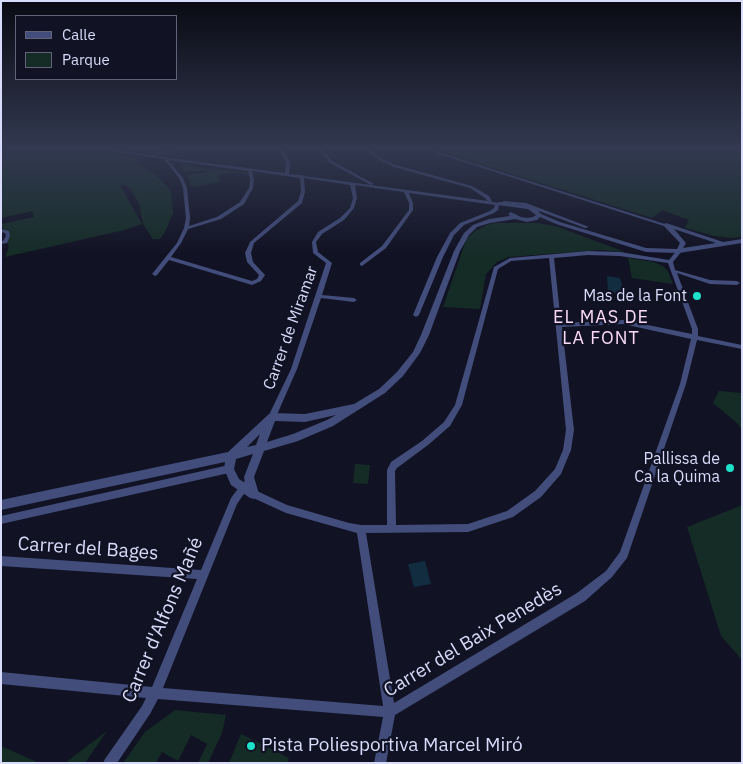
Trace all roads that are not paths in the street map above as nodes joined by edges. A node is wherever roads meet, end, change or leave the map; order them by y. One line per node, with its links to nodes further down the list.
1 (184, 185): 22 (street)
2 (251, 185): 22 (street)
3 (303, 185): 29 (street)
4 (352, 185): 35 (street, Carrer de Miramar)
5 (363, 185): 9 (street)
6 (374, 185): 9 (street)
7 (462, 185): 11 (street)
8 (540, 185): 20 (street)
9 (379, 187): 10 (street)
10 (406, 191): 12 (street); 31 (street)
11 (484, 195): 12 (street); 13 (street)
12 (474, 200): 13 (street)
13 (496, 203): 14 (street); 15 (street); 21 (street); 37 (street)
14 (517, 206): 15 (street); 17 (street)
15 (510, 211): 16 (street); 18 (street)
16 (515, 217): 17 (street); 18 (street)
17 (537, 217): 19 (street)
18 (497, 219): 41 (street)
19 (558, 224): 27 (street)
20 (666, 224): 26 (street); 27 (street)
21 (587, 227)
22 (186, 228): 29 (street)
23 (1, 230): 25 (street)
24 (742, 240): 26 (street)
25 (1, 242)
26 (724, 244): 27 (street)
27 (679, 250): 30 (street)
28 (551, 256): 30 (street); 38 (street); 50 (street)
29 (168, 258): 33 (street)
30 (670, 262): 32 (street, Carrer del Baix Penedès)
31 (362, 264)
32 (675, 271): 34 (street); 39 (street, Carrer del Baix Penedès)
33 (155, 274)
34 (737, 283)
35 (320, 296): 36 (street); 42 (street, Carrer de Miramar)
36 (354, 300)
37 (416, 315)
38 (559, 325): 39 (street); 50 (street)
39 (695, 337): 40 (street); 55 (street, Carrer del Baix Penedès)
40 (742, 347)
41 (363, 404): 42 (street); 43 (street)
42 (272, 417): 43 (street); 44 (street)
43 (261, 448): 44 (street); 46 (street)
44 (231, 456): 45 (street); 47 (street)
45 (229, 469): 46 (street); 48 (street)
46 (249, 488): 49 (street); 52 (street, Carrer d'Alfons Mañé)
47 (1, 505)
48 (1, 520)
49 (360, 529): 50 (street); 55 (street)
50 (392, 529)
51 (1, 561): 52 (street, Carrer del Bages)
52 (202, 575): 54 (street, Carrer d'Alfons Mañé)
53 (1, 678): 54 (street, Carrer del Baix Penedès)
54 (155, 693): 55 (street, Carrer del Baix Penedès); 56 (street, Carrer d'Alfons Mañé)
55 (390, 712): 57 (street)
56 (109, 763)
57 (380, 763)

